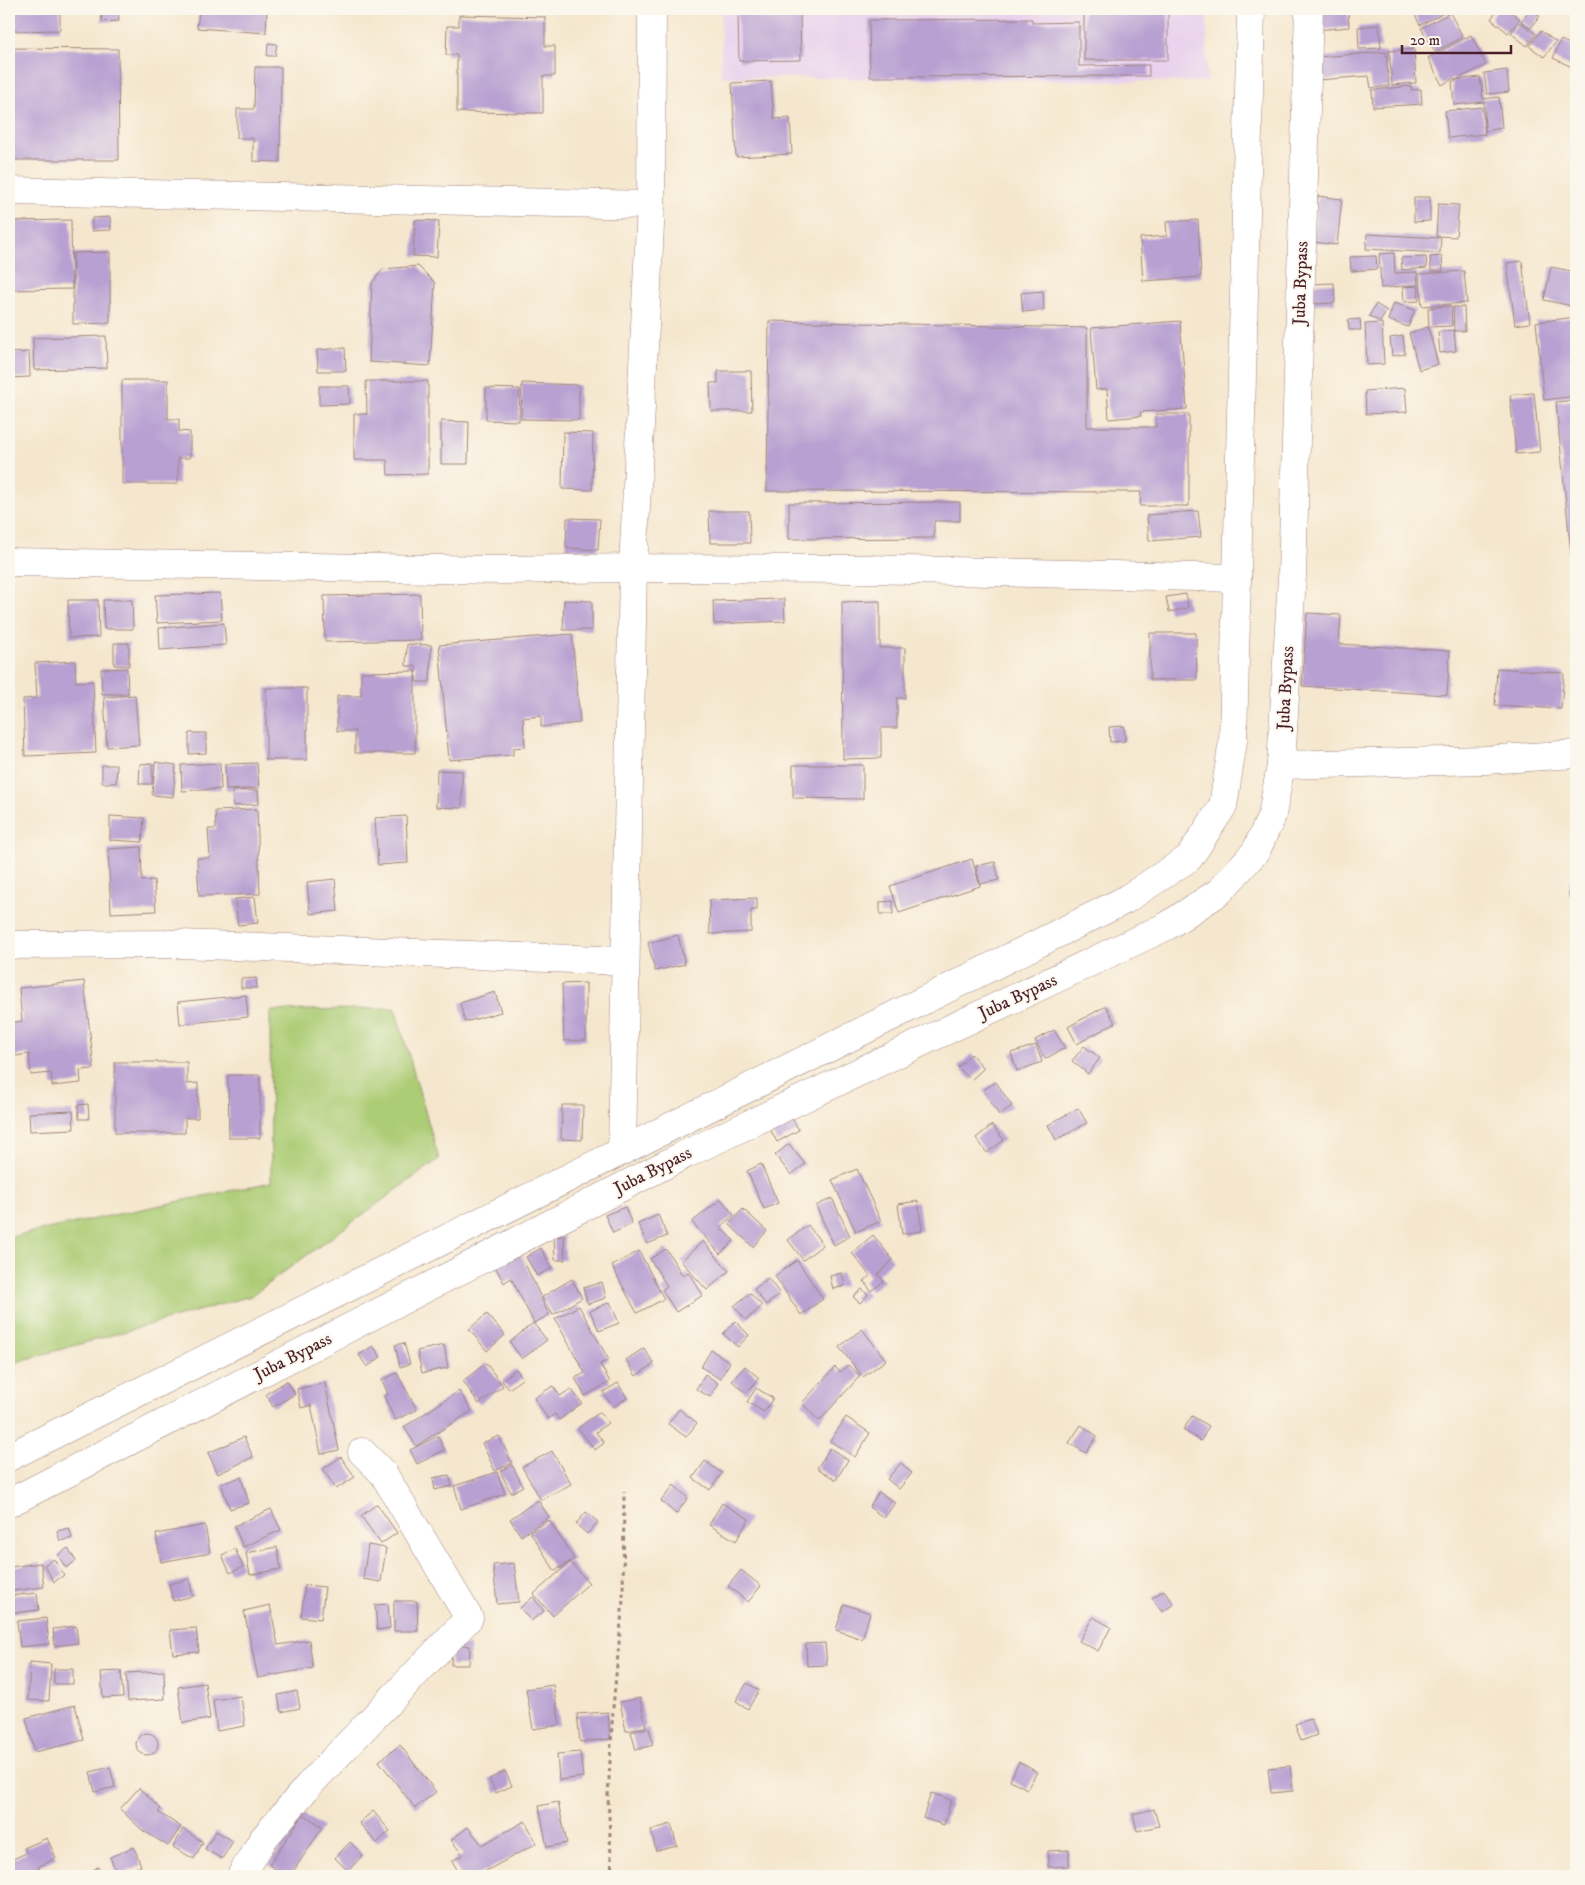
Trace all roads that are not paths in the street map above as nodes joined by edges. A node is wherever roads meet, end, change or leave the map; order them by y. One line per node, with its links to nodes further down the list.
1 (652, 9): 5 (street)
2 (1251, 9): 8 (street, Juba Bypass)
3 (1310, 9): 10 (street, Juba Bypass)
4 (9, 191): 5 (street)
5 (651, 205): 7 (street)
6 (9, 562): 7 (street)
7 (633, 568): 8 (street); 12 (street)
8 (1237, 578): 13 (street, Juba Bypass)
9 (1576, 754): 10 (street)
10 (1282, 765): 16 (street, Juba Bypass)
11 (9, 945): 12 (street)
12 (625, 962): 13 (street)
13 (622, 1151): 15 (street, Juba Bypass)
14 (362, 1452): 17 (street)
15 (9, 1457)
16 (9, 1503)
17 (241, 1876)

